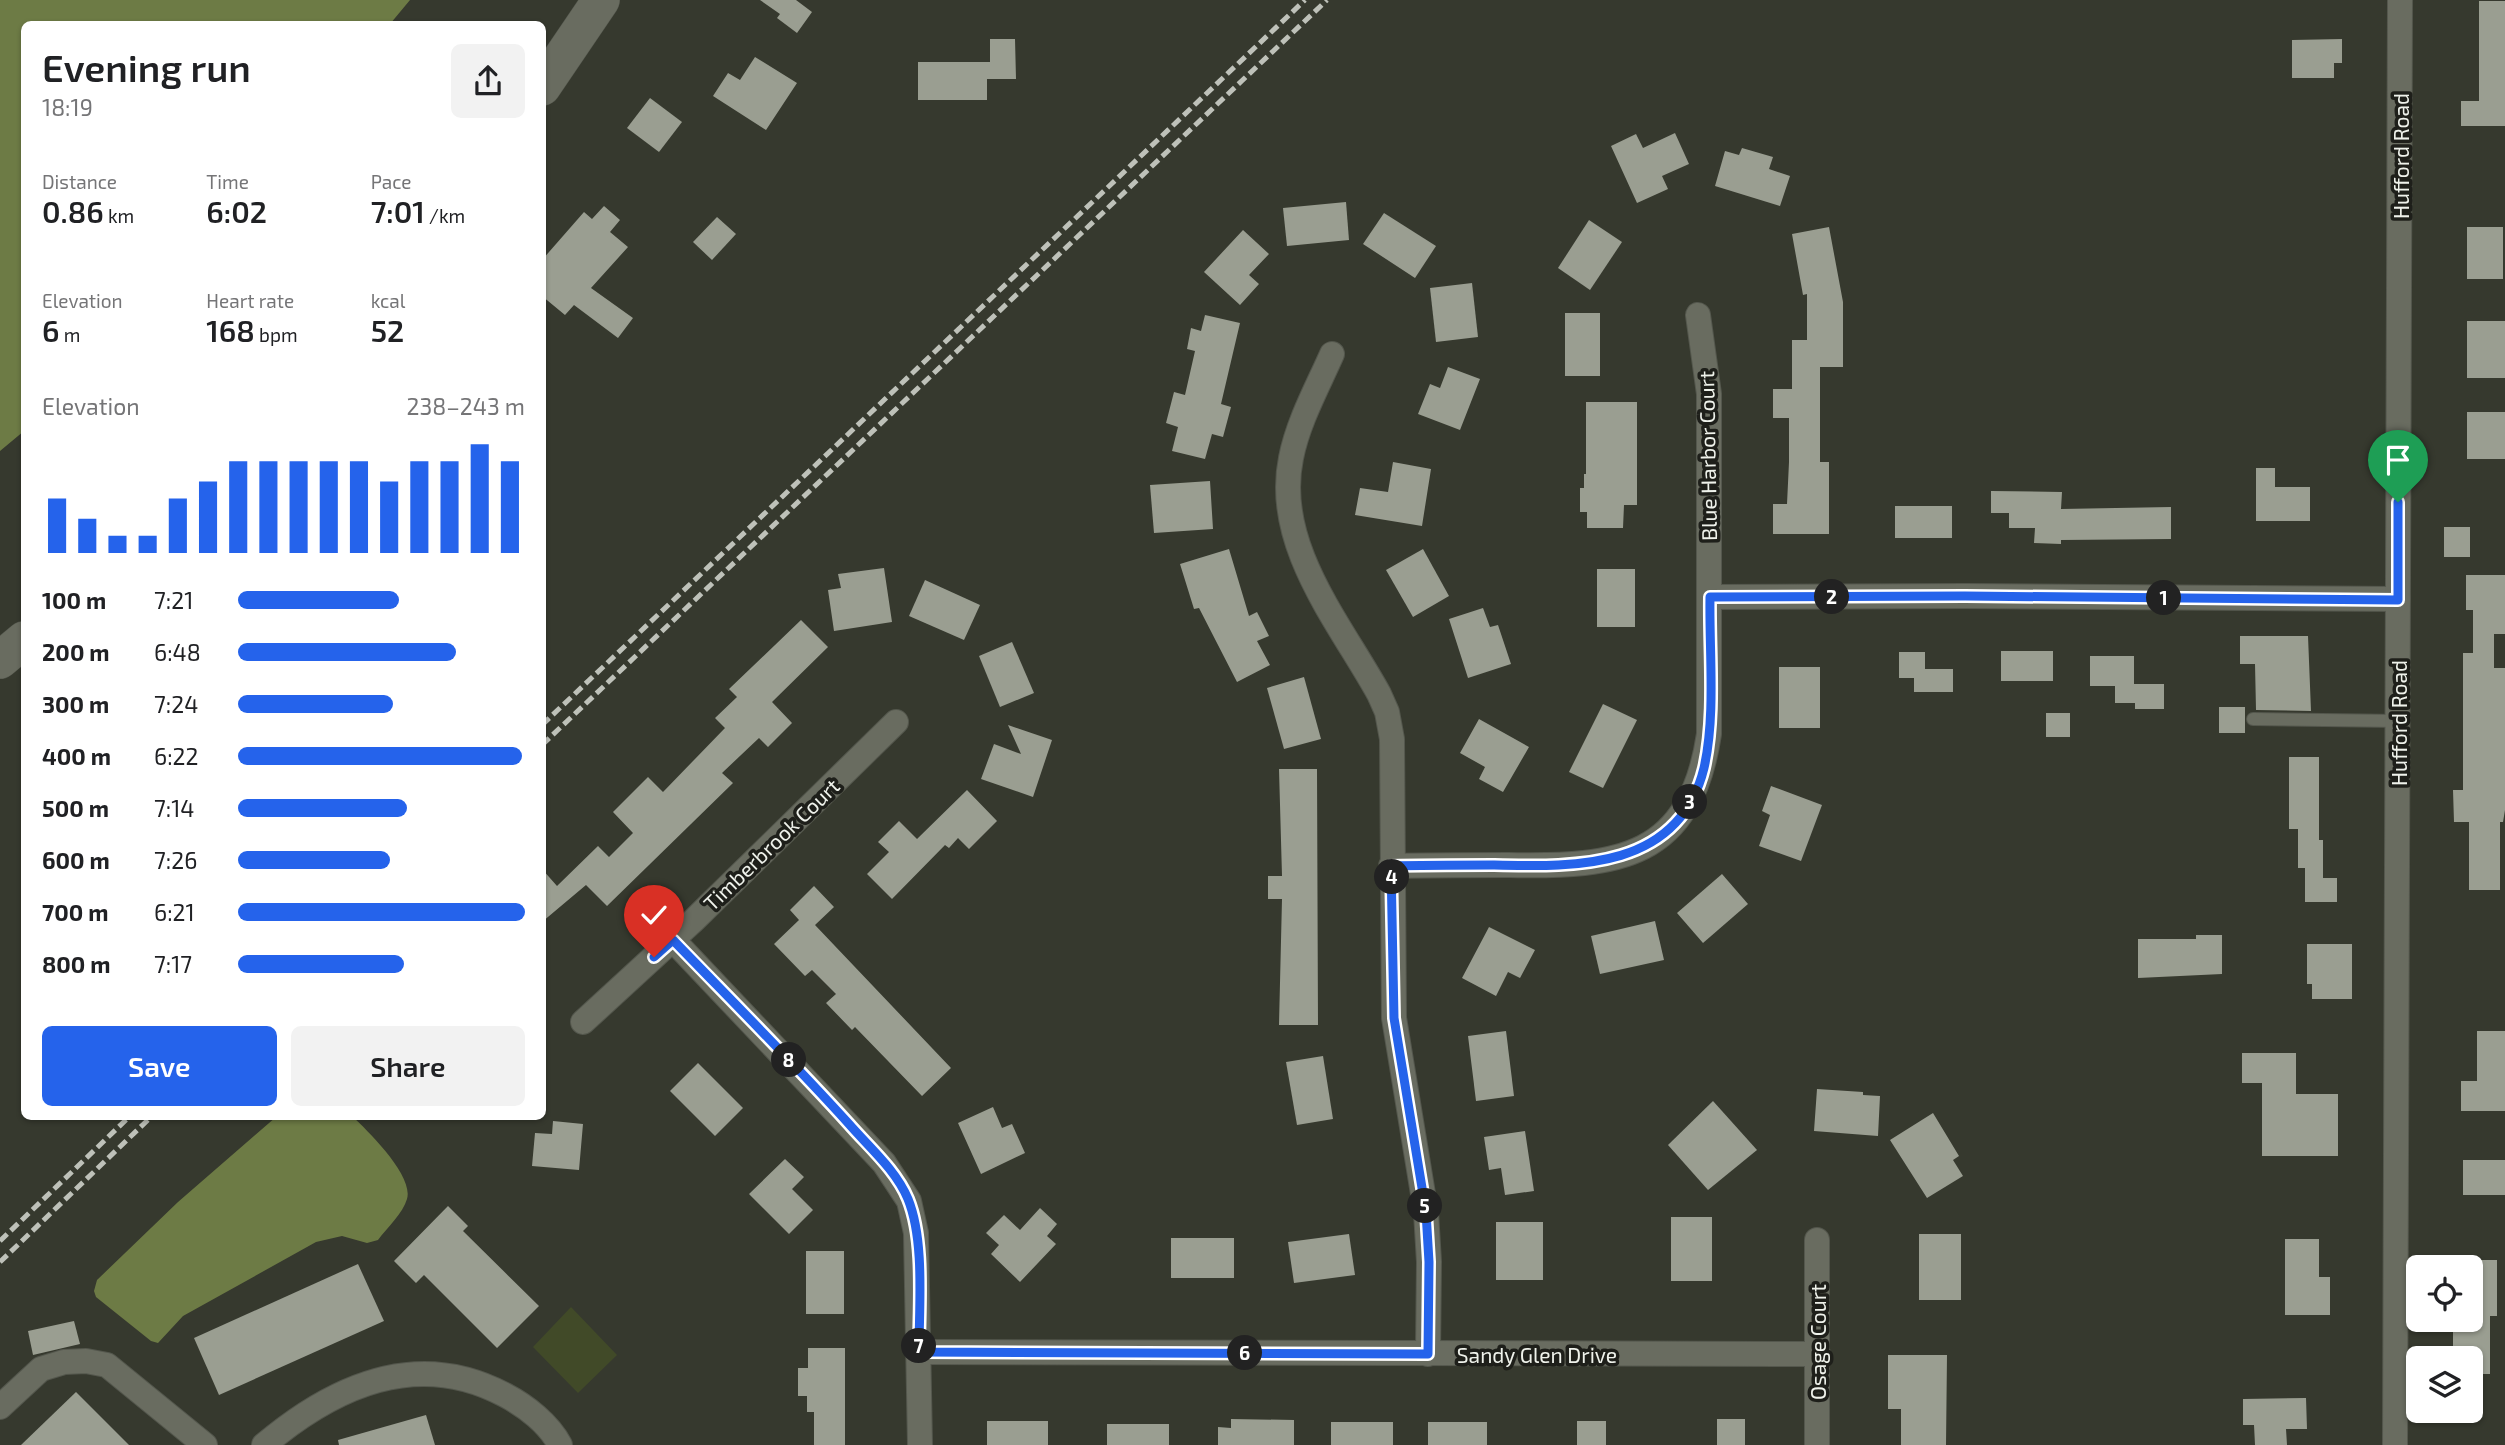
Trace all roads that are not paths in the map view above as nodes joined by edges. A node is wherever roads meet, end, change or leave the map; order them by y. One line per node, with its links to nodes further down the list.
1 (601, 0): 3 (main road)
2 (2400, 0): 7 (street, Hufford Road)
3 (546, 80)
4 (1698, 315): 6 (street, Blue Harbor Court)
5 (1332, 354): 13 (street)
6 (1710, 597): 7 (street); 13 (street, Blue Harbor Court)
7 (2398, 600): 11 (street, Hufford Road)
8 (21, 642): 9 (main road)
9 (0, 660)
10 (2253, 719): 11 (lane)
11 (2398, 721): 26 (street, Hufford Road)
12 (896, 722): 14 (street, Timberbrook Court)
13 (1391, 866): 18 (street)
14 (673, 940): 15 (street, Timberbrook Court); 17 (street)
15 (583, 1022)
16 (1817, 1240): 19 (street, Osage Court)
17 (919, 1352): 18 (street, Sandy Glen Drive); 24 (street)
18 (1428, 1354): 19 (street, Sandy Glen Drive)
19 (1818, 1354): 25 (street, Osage Court)
20 (0, 1407): 21 (street)
21 (205, 1445)
22 (264, 1445): 23 (street)
23 (560, 1445)
24 (920, 1445)
25 (1817, 1445)
26 (2395, 1445)

